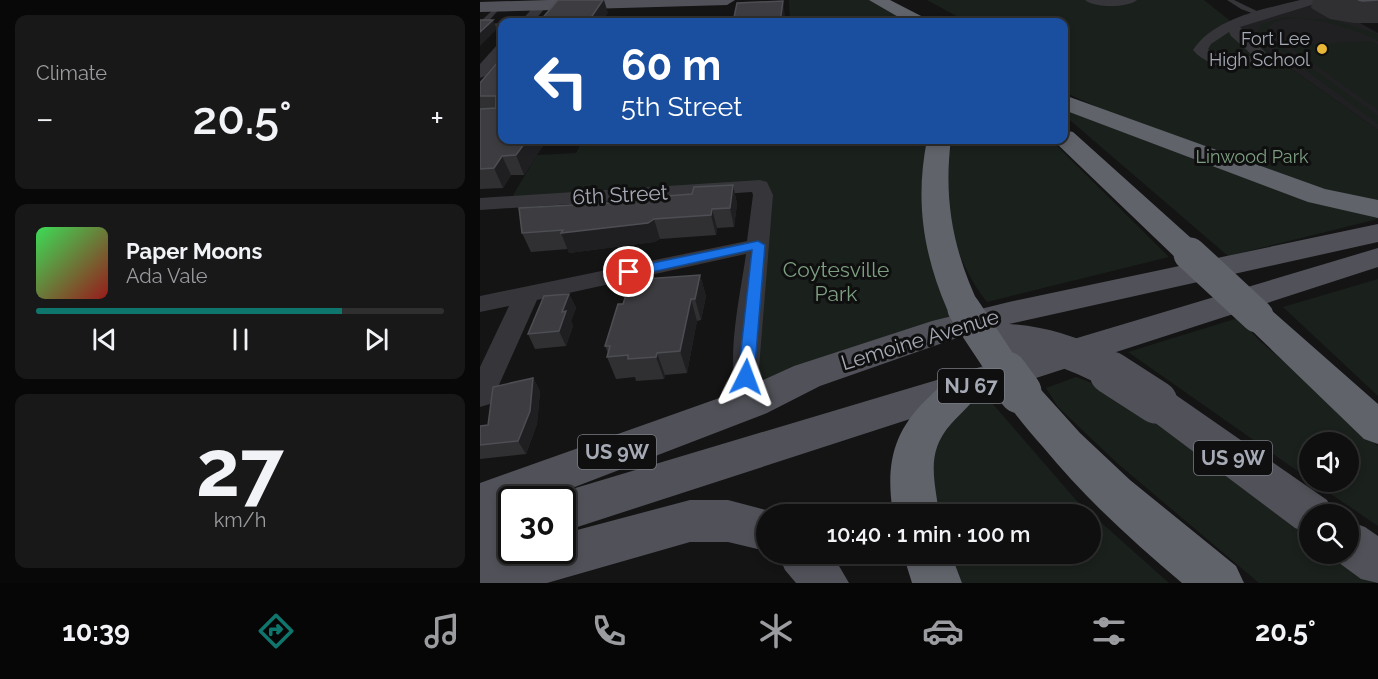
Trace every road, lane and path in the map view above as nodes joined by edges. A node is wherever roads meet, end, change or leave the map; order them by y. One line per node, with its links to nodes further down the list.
1 (727, 0): 8 (main road)
2 (877, 0): 13 (highway)
3 (895, 0): 14 (highway)
4 (1091, 0): 5 (street)
5 (1131, 0)
6 (1230, 0): 11 (lane)
7 (1314, 0): 11 (street)
8 (542, 5): 9 (main road); 12 (street)
9 (500, 6): 10 (main road); 16 (lane)
10 (480, 7)
11 (1262, 15): 18 (street)
12 (530, 18)
13 (918, 18)
14 (921, 18)
15 (498, 25): 17 (lane)
16 (480, 26)
17 (480, 26)
18 (1233, 26)
19 (486, 60): 20 (street)
20 (480, 73)
21 (1068, 103): 25 (highway)
22 (1068, 141): 34 (highway, bridge)
23 (938, 144): 43 (highway, bridge)
24 (480, 204): 27 (street, 6th Street)
25 (1378, 209)
26 (1378, 233): 33 (main road, Lemoine Avenue)
27 (758, 245): 29 (street); 33 (street)
28 (1378, 257): 31 (main road, NJ 67)
29 (527, 294): 30 (street); 32 (street)
30 (480, 304)
31 (963, 388): 36 (highway); 38 (main road, NJ 67)
32 (480, 396)
33 (753, 402): 35 (main road, Lemoine Avenue / US 9W); 37 (main road, US 9W, bridge)
34 (1378, 428)
35 (480, 503)
36 (915, 504)
37 (1299, 505)
38 (576, 508)
39 (756, 528): 42 (main road)
40 (480, 537): 41 (main road)
41 (498, 546)
42 (576, 546)
43 (1174, 548): 52 (highway); 53 (highway)
44 (1359, 550): 45 (main road)
45 (1378, 563)
46 (511, 564): 49 (main road)
47 (811, 564): 50 (main road)
48 (930, 564): 51 (highway)
49 (480, 579)
50 (824, 583)
51 (937, 583)
52 (1207, 583)
53 (1219, 583)

